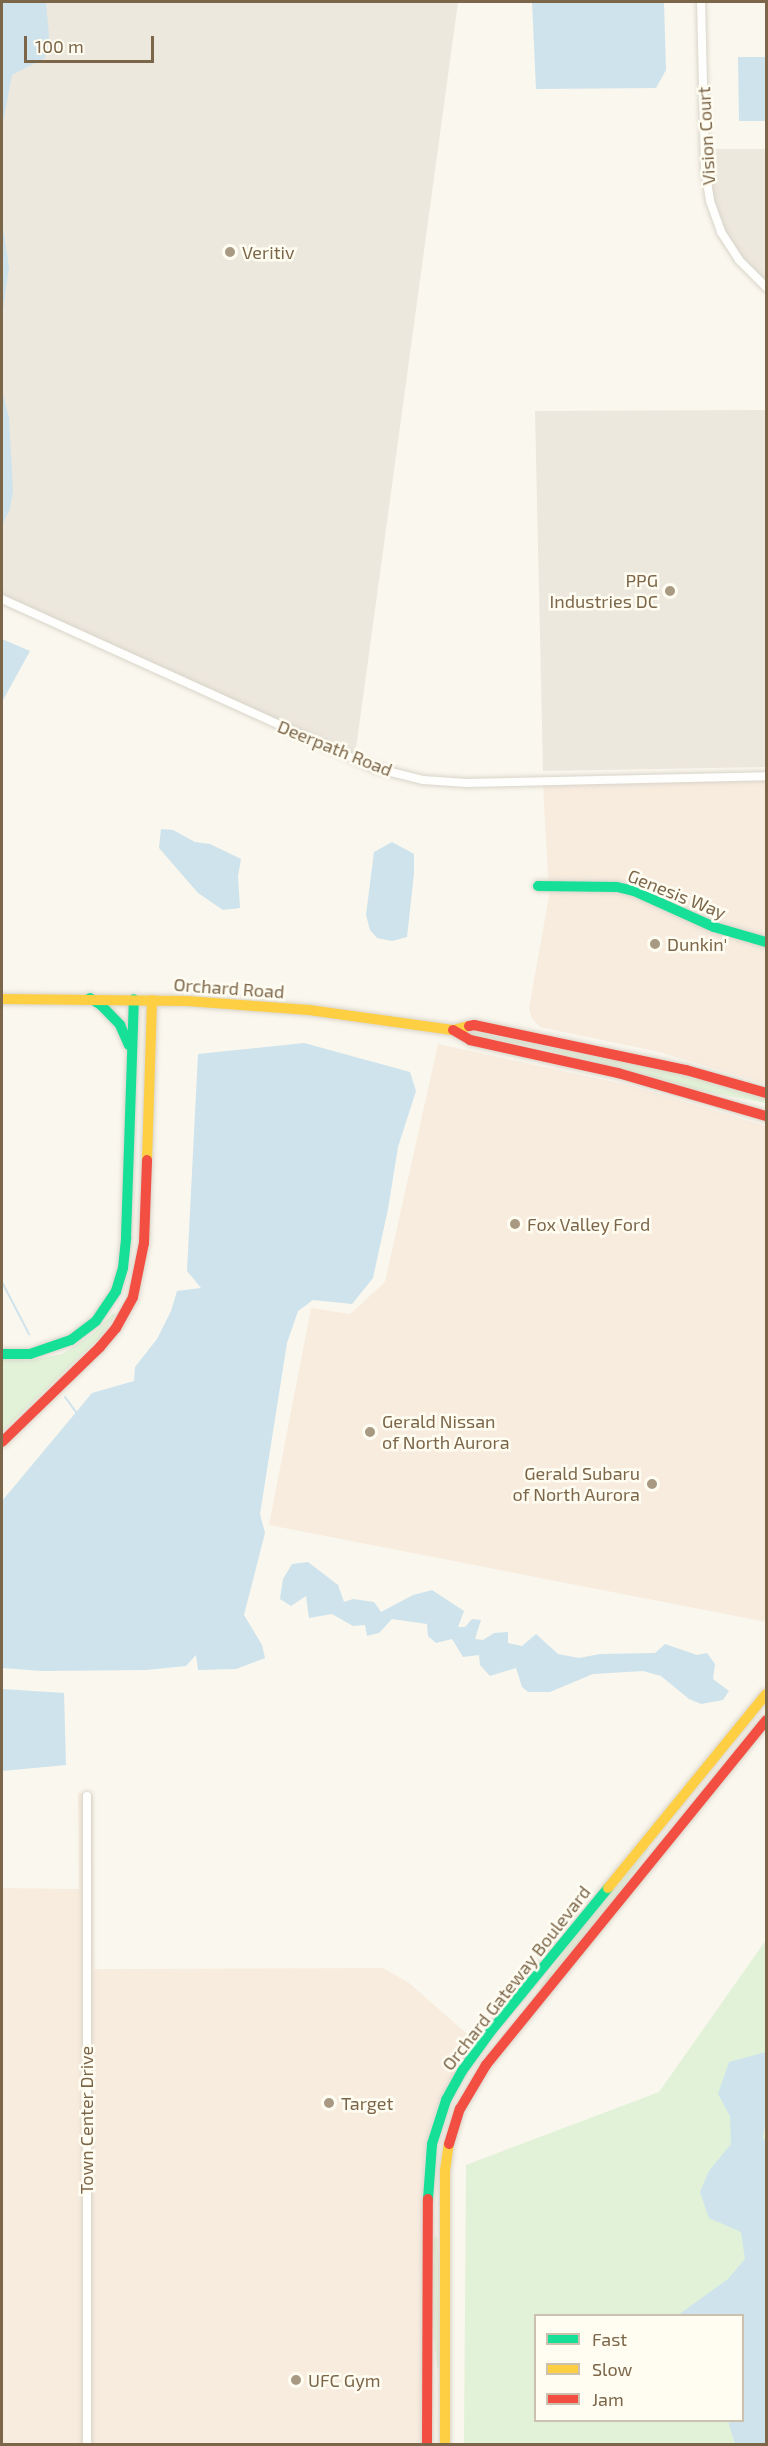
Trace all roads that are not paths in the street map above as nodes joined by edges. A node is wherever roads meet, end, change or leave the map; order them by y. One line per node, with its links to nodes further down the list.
1 (701, 2): 2 (street, Vision Court)
2 (766, 287)
3 (2, 599): 4 (street, Deerpath Road)
4 (766, 776)
5 (538, 886): 6 (main road, Genesis Way)
6 (766, 942)
7 (90, 998): 8 (main road, Orchard Road); 9 (main road, Orchard Road); 12 (main road)
8 (2, 999)
9 (134, 999): 10 (main road, Orchard Road); 12 (main road)
10 (152, 1000): 11 (main road, Orchard Road); 16 (main road)
11 (453, 1030): 13 (main road, Orchard Road); 14 (main road, Orchard Road)
12 (132, 1053): 15 (main road)
13 (766, 1093)
14 (766, 1116)
15 (2, 1354)
16 (2, 1442)
17 (766, 1694): 21 (main road, Orchard Gateway Boulevard)
18 (766, 1721): 22 (main road, Orchard Gateway Boulevard)
19 (87, 1796): 20 (street, Town Center Drive)
20 (87, 2445)
21 (428, 2445)
22 (445, 2445)

